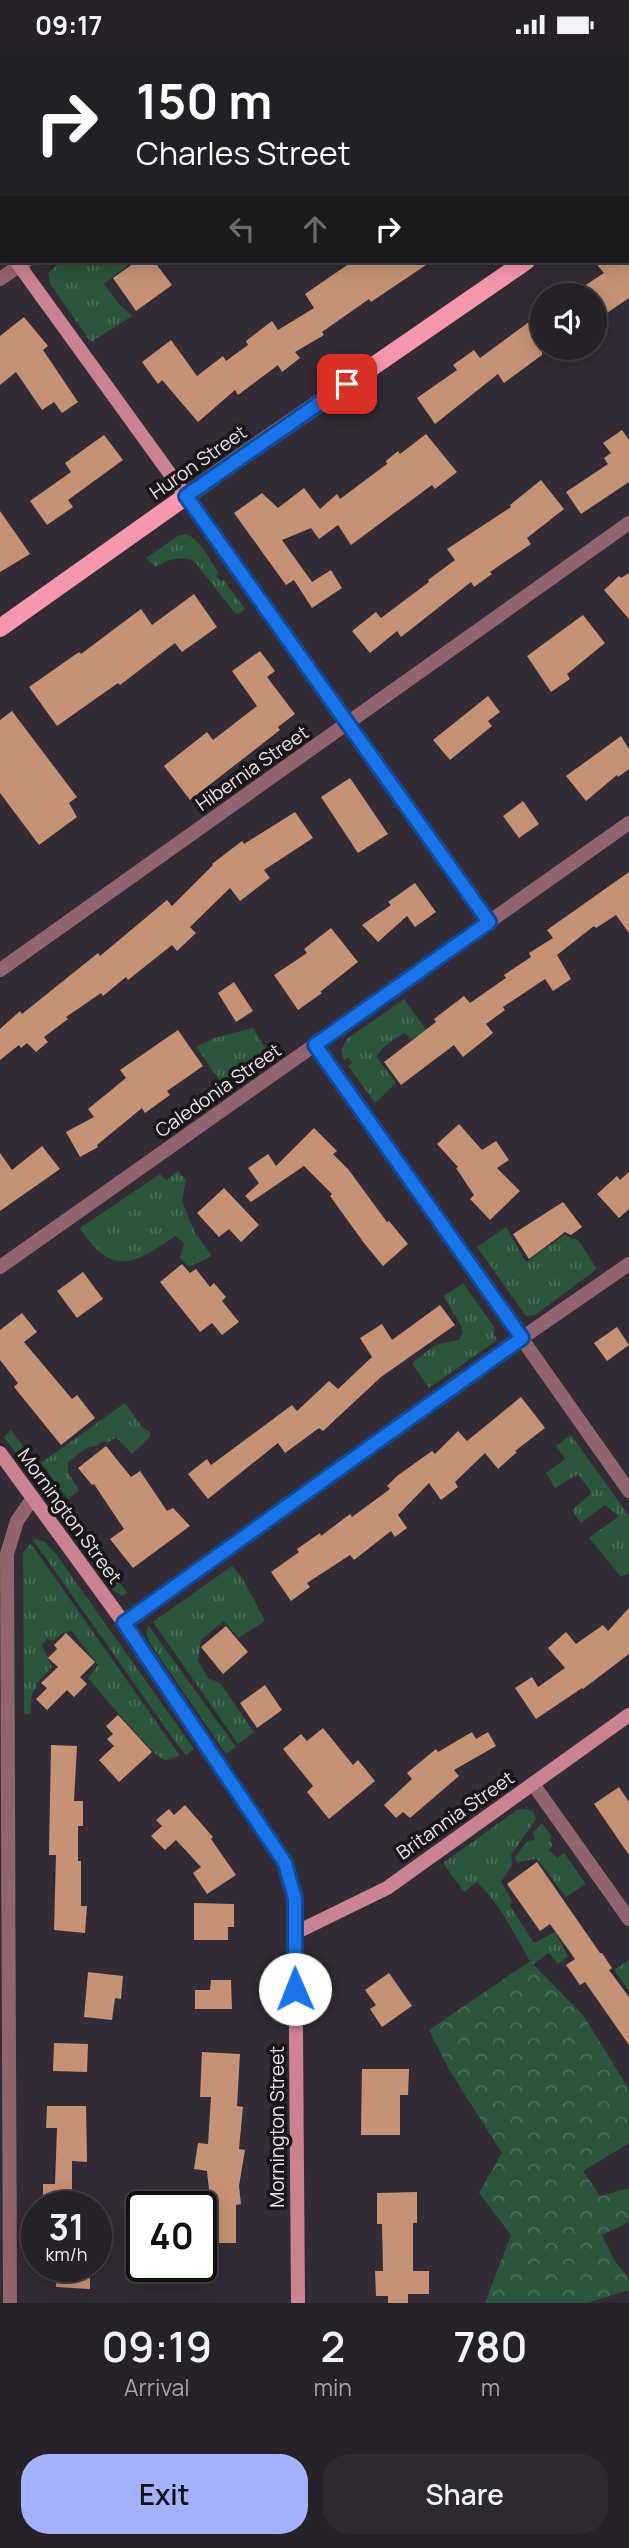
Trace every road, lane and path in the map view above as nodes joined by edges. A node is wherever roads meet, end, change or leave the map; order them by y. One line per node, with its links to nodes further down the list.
1 (20, 263): 4 (street)
2 (22, 263): 5 (street)
3 (523, 263): 5 (main road, Huron Street)
4 (0, 279)
5 (186, 496): 7 (main road, Huron Street); 8 (street)
6 (629, 523): 8 (street, Hibernia Street)
7 (0, 628)
8 (348, 723): 10 (street); 11 (street, Hibernia Street)
9 (629, 823): 10 (street, Caledonia Street)
10 (489, 922): 12 (street, Caledonia Street)
11 (0, 970)
12 (315, 1045): 14 (street, Caledonia Street); 15 (street)
13 (629, 1264): 15 (street)
14 (0, 1267)
15 (522, 1338): 17 (street); 19 (street)
16 (0, 1453): 18 (street, Mornington Street)
17 (629, 1491)
18 (33, 1498): 19 (street, Mornington Street); 24 (street)
19 (124, 1623): 23 (street, Mornington Street)
20 (629, 1715): 21 (street, Britannia Street)
21 (533, 1784): 22 (street); 23 (street, Britannia Street)
22 (629, 1919)
23 (295, 1933): 25 (street, Mornington Street)
24 (10, 2303)
25 (298, 2303)

